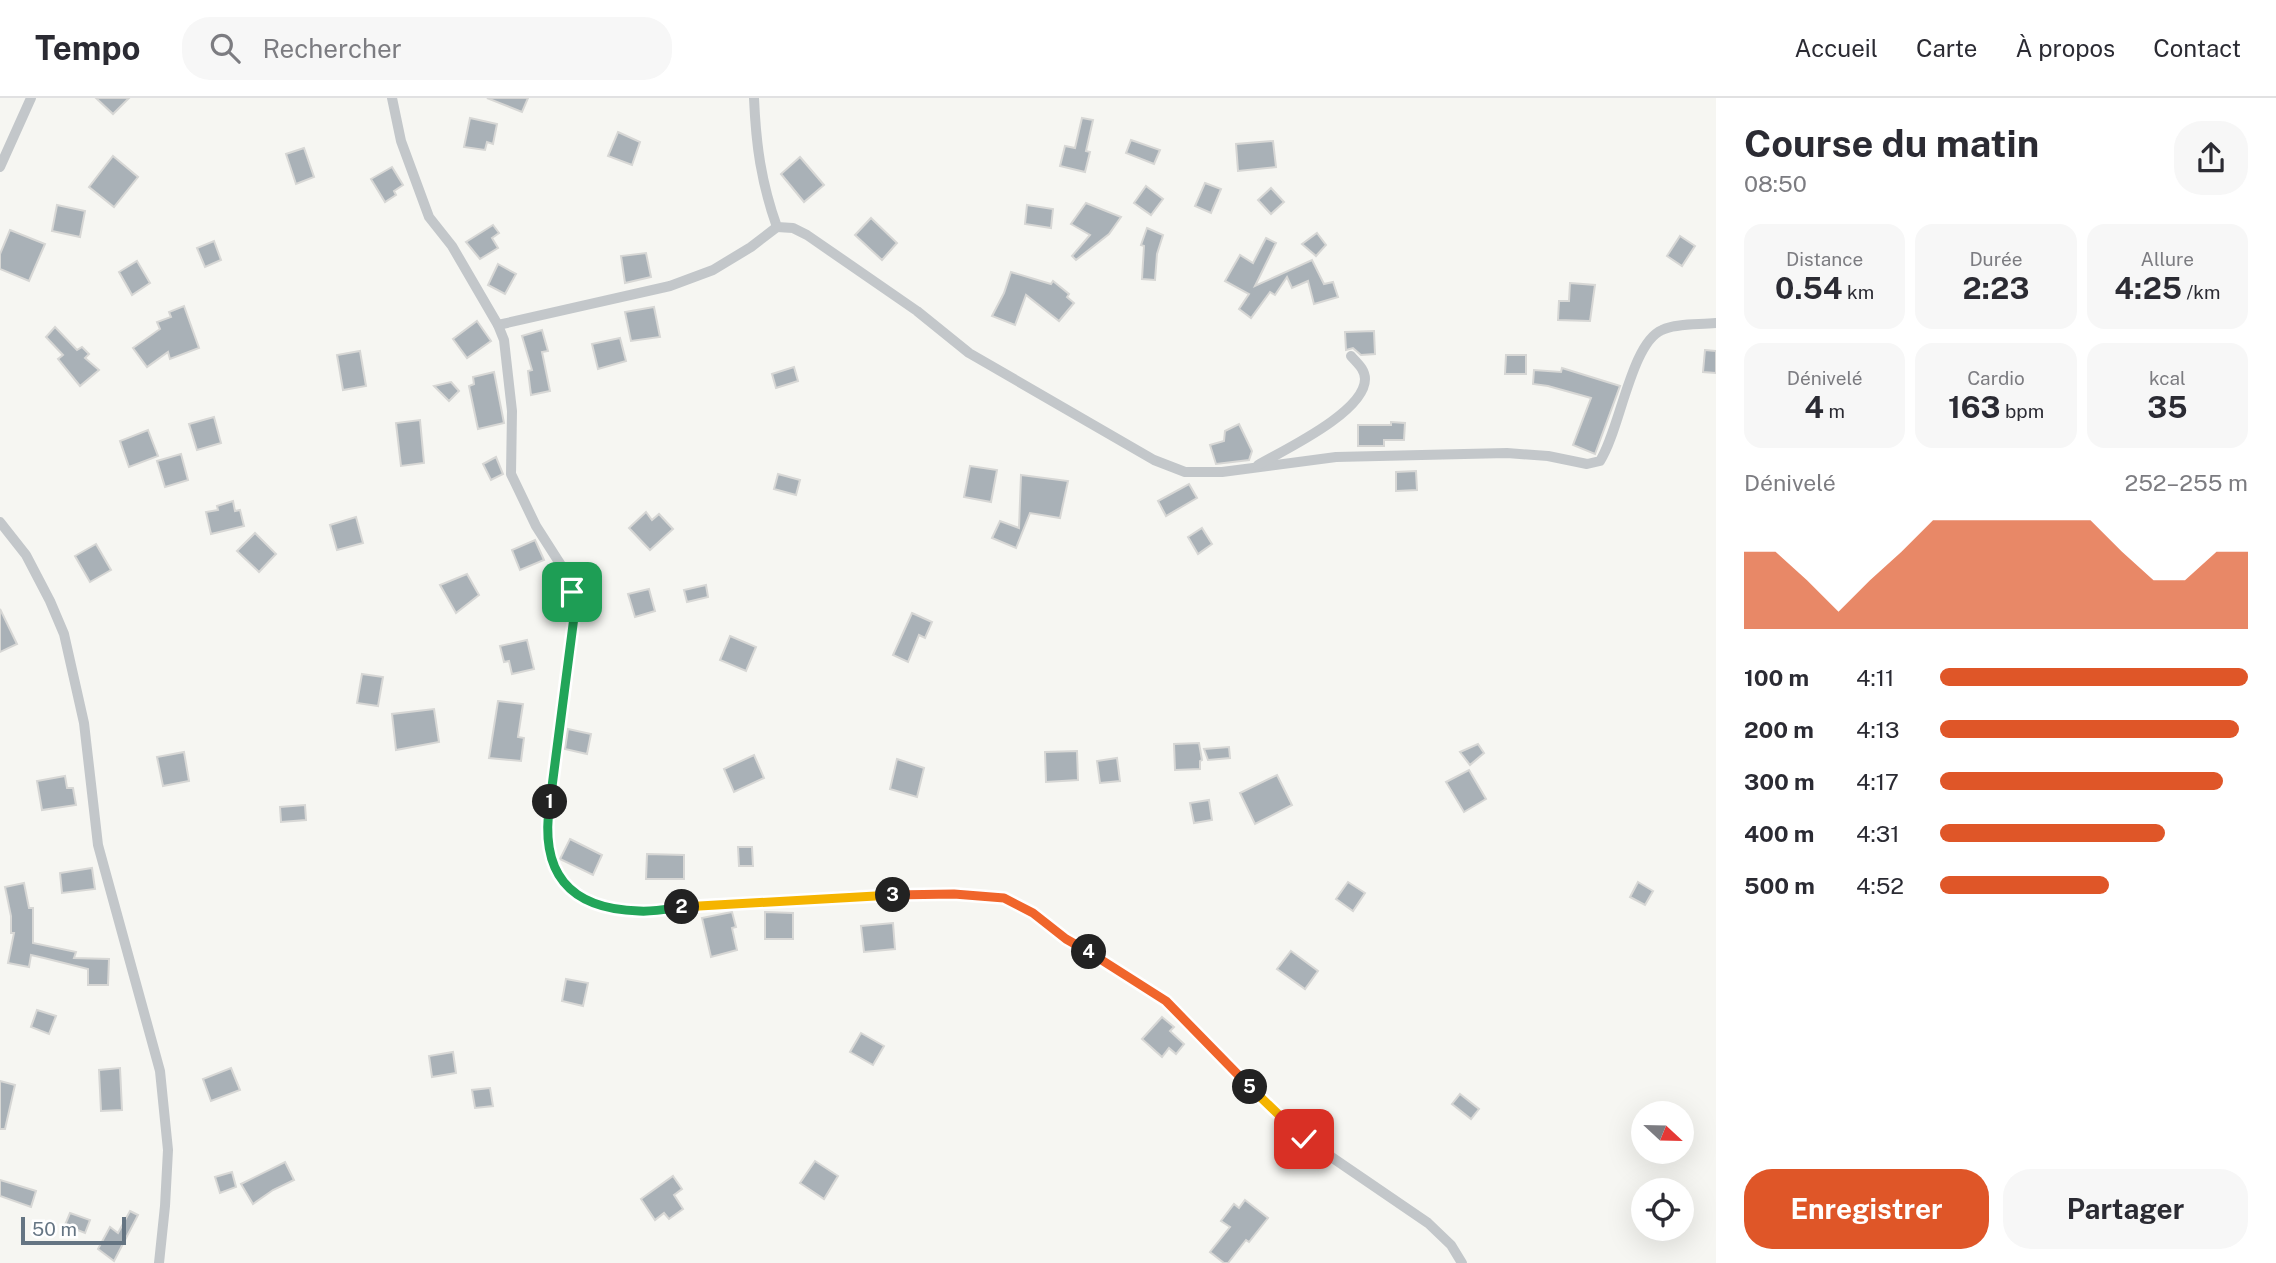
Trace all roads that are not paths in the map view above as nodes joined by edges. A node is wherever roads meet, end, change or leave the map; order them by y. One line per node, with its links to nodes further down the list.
1 (31, 98): 4 (street)
2 (392, 98): 7 (street)
3 (754, 98): 5 (street)
4 (0, 167)
5 (777, 227): 7 (street); 9 (street)
6 (1716, 323): 9 (street)
7 (498, 324): 12 (street)
8 (1351, 356): 9 (street)
9 (1253, 468)
10 (0, 522): 11 (street)
11 (159, 1263)
12 (1462, 1263)

